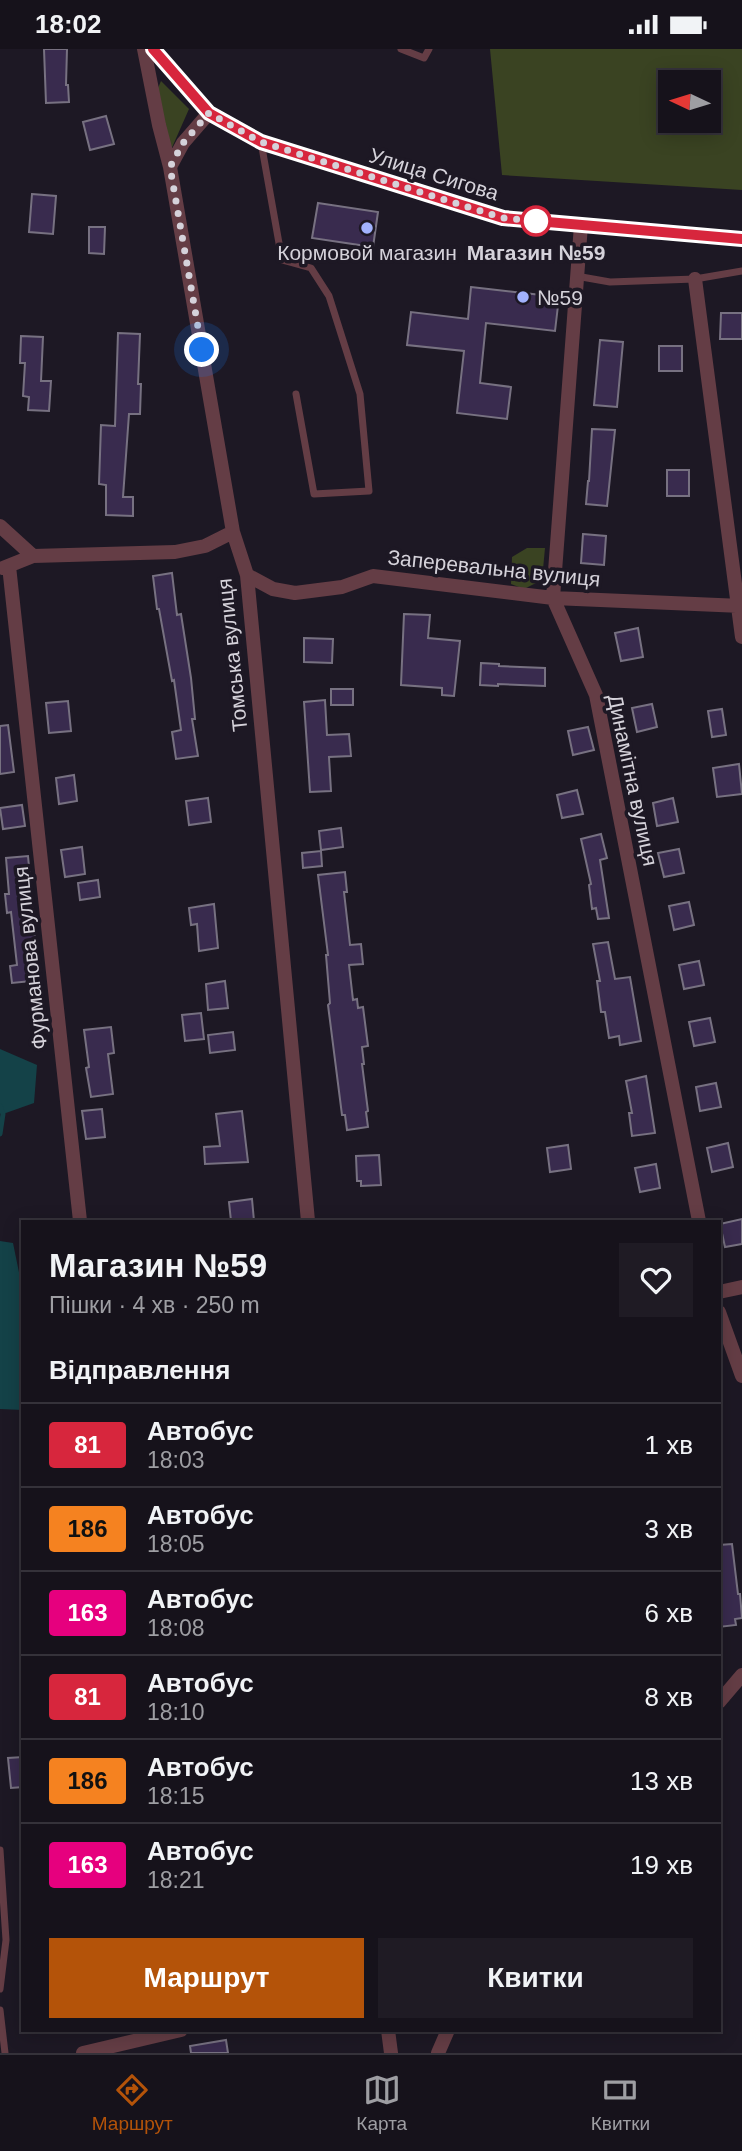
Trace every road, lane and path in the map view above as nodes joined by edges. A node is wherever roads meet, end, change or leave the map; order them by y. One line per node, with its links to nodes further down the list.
1 (144, 49): 7 (street, Томська вулиця)
2 (153, 49): 5 (street, Улица Сигова)
3 (401, 49): 4 (lane)
4 (429, 49)
5 (209, 113): 6 (street, Улица Сигова); 7 (street)
6 (261, 142): 8 (street, Улица Сигова); 13 (lane)
7 (170, 167): 15 (street, Томська вулиця)
8 (581, 225): 9 (street, Улица Сигова); 11 (street, Динамітна вулиця)
9 (742, 239)
10 (742, 271): 12 (lane)
11 (576, 276): 12 (lane); 19 (street, Динамітна вулиця)
12 (695, 279): 20 (street)
13 (296, 394)
14 (0, 526): 16 (street)
15 (233, 533): 16 (street); 18 (street, Томська вулиця)
16 (33, 557): 17 (street)
17 (5, 567): 22 (street, Фурманова вулиця)
18 (247, 575): 19 (street, Заперевальна вулиця); 23 (street, Томська вулиця)
19 (553, 598): 20 (street, Заперевальна вулиця); 24 (street, Динамітна вулиця)
20 (740, 607): 21 (street)
21 (742, 637)
22 (80, 1220)
23 (308, 1220)
24 (699, 1220)
25 (742, 1287): 26 (street)
26 (721, 1292)
27 (721, 1318): 28 (street)
28 (742, 1376)
29 (742, 1675): 30 (street)
30 (721, 1700)
31 (0, 1850): 32 (lane)
32 (0, 1989)
33 (0, 2010): 37 (lane)
34 (167, 2032): 38 (street)
35 (388, 2032): 39 (street)
36 (447, 2032): 40 (street)
37 (5, 2053)
38 (83, 2053)
39 (391, 2053)
40 (438, 2053)

